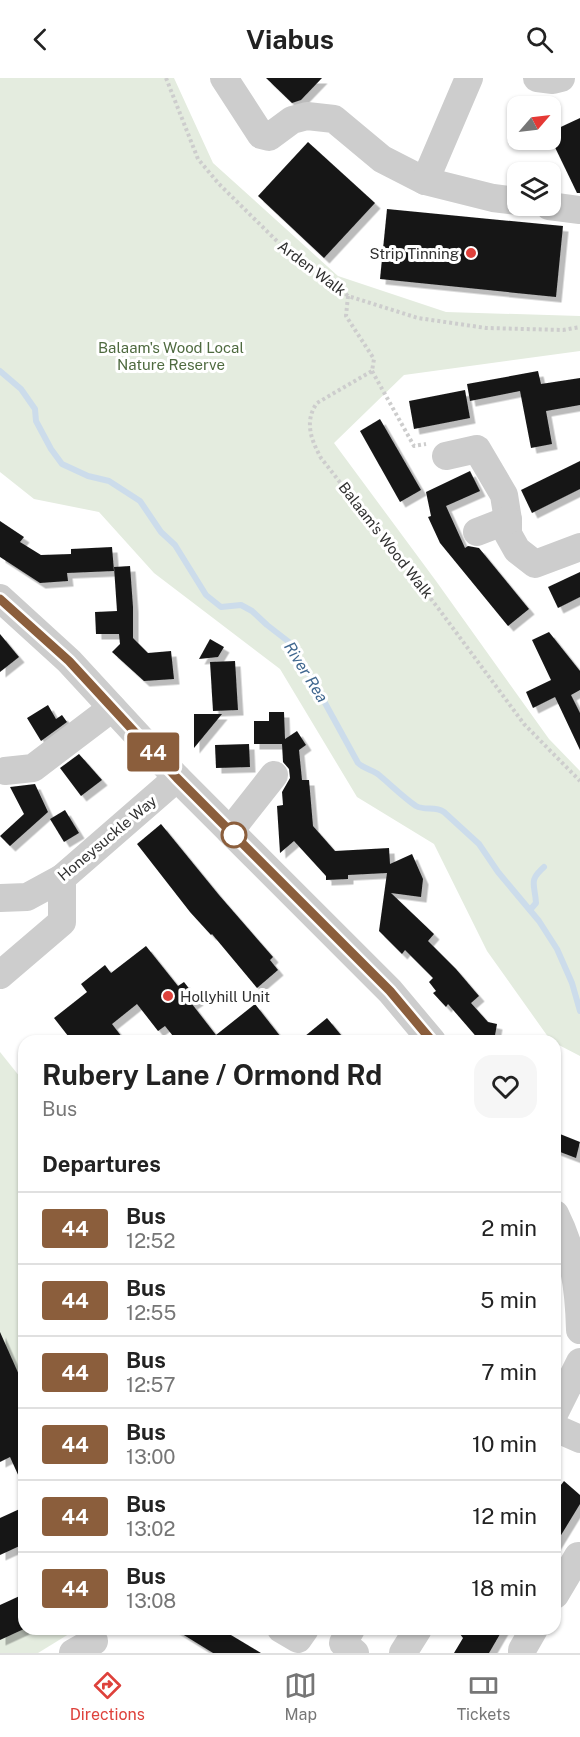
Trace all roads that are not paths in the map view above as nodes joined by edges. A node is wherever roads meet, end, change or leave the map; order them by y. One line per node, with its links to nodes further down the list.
1 (224, 78): 5 (street)
2 (469, 78): 5 (street)
3 (537, 78): 4 (street)
4 (561, 78)
5 (425, 181): 6 (street)
6 (507, 200)
7 (561, 208): 8 (street)
8 (580, 210)
9 (446, 456): 10 (street)
10 (508, 520): 11 (street); 12 (street)
11 (477, 532)
12 (580, 547)
13 (5, 611): 14 (street)
14 (112, 708): 15 (street); 17 (street)
15 (5, 771)
16 (274, 774): 18 (street)
17 (177, 778): 18 (street); 19 (street, Honeysuckle Way)
18 (230, 831): 22 (street)
19 (62, 878): 20 (street, Honeysuckle Way); 21 (street)
20 (0, 898)
21 (0, 975)
22 (427, 1035)
23 (561, 1226): 24 (street)
24 (580, 1330)
25 (580, 1362): 26 (street)
26 (561, 1400)
27 (561, 1431): 28 (street)
28 (580, 1439)
29 (578, 1556): 30 (street)
30 (561, 1584)
31 (333, 1635): 34 (street)
32 (414, 1635): 35 (street)
33 (531, 1635): 36 (street)
34 (350, 1642)
35 (403, 1653)
36 (522, 1653)

